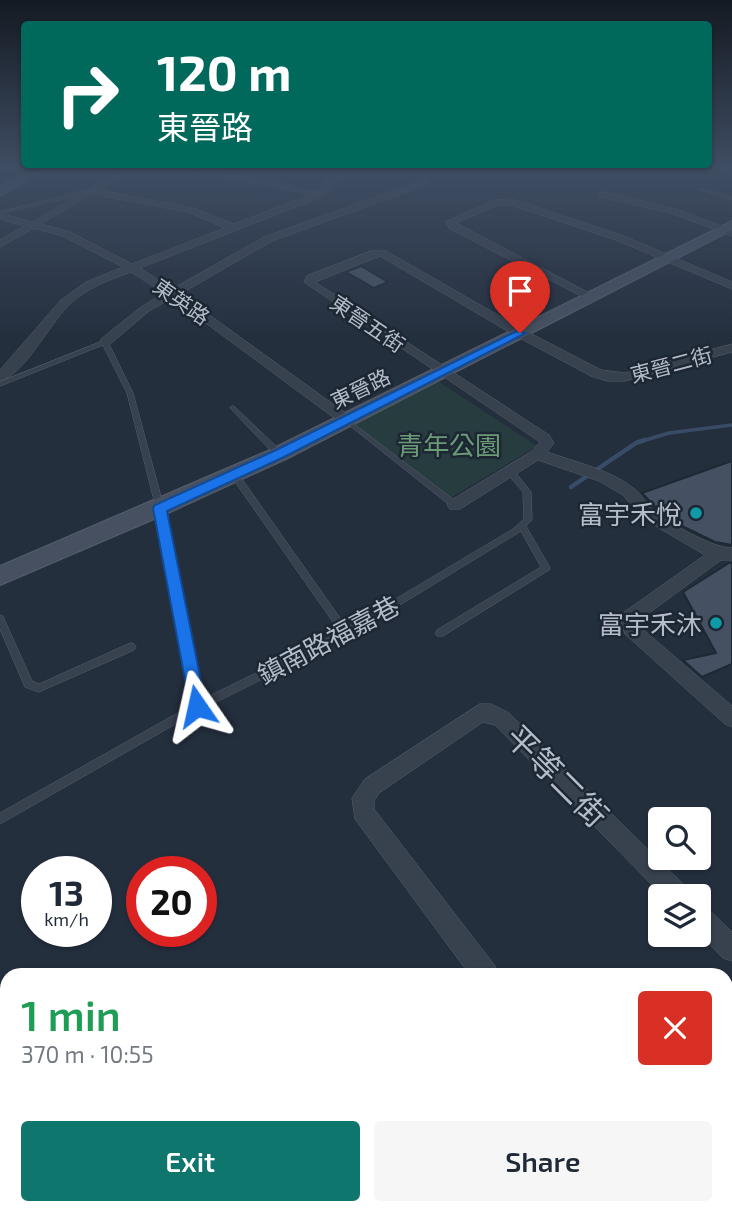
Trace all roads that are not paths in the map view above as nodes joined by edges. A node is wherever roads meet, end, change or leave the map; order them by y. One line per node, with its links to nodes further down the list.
1 (32, 225): 10 (street)
2 (35, 225): 13 (street, 東英路)
3 (227, 225): 8 (street)
4 (243, 225): 8 (street)
5 (308, 225): 15 (street)
6 (452, 225): 16 (street)
7 (583, 225): 11 (street)
8 (235, 228): 13 (street)
9 (730, 229): 11 (street, 東晉路)
10 (0, 244)
11 (663, 259): 14 (street); 16 (street, 東晉路)
12 (349, 262): 17 (street, 東晉二街); 20 (street, 東晉五街)
13 (132, 268): 15 (street, 東英路); 21 (street)
14 (732, 286)
15 (173, 294): 18 (street); 24 (street, 東英路)
16 (589, 297): 17 (street, 東晉路)
17 (520, 333): 19 (street, 東晉二街); 20 (street, 東晉路)
18 (105, 342): 22 (lane); 30 (lane)
19 (732, 348)
20 (444, 373): 24 (street, 東晉路); 26 (street, 東晉五街)
21 (0, 377)
22 (0, 384)
23 (233, 408): 25 (lane)
24 (346, 421): 25 (street, 東晉路); 29 (lane)
25 (279, 454): 28 (street, 東晉路)
26 (537, 454): 27 (street); 32 (street)
27 (509, 470): 29 (street); 31 (lane)
28 (234, 474): 30 (street, 東晉路); 35 (lane)
29 (455, 505)
30 (160, 508): 33 (street, 東晉路); 38 (lane)
31 (522, 526): 35 (lane, 鎮南路福嘉巷); 36 (lane)
32 (725, 554): 39 (street)
33 (0, 576)
34 (0, 619): 37 (lane)
35 (346, 633): 38 (lane, 鎮南路福嘉巷)
36 (440, 634)
37 (131, 647)
38 (197, 706): 40 (lane, 鎮南路福嘉巷)
39 (732, 718)
40 (0, 819)
41 (667, 884): 44 (street, 平等二街)
42 (711, 928): 43 (street)
43 (732, 948)
44 (481, 968)

